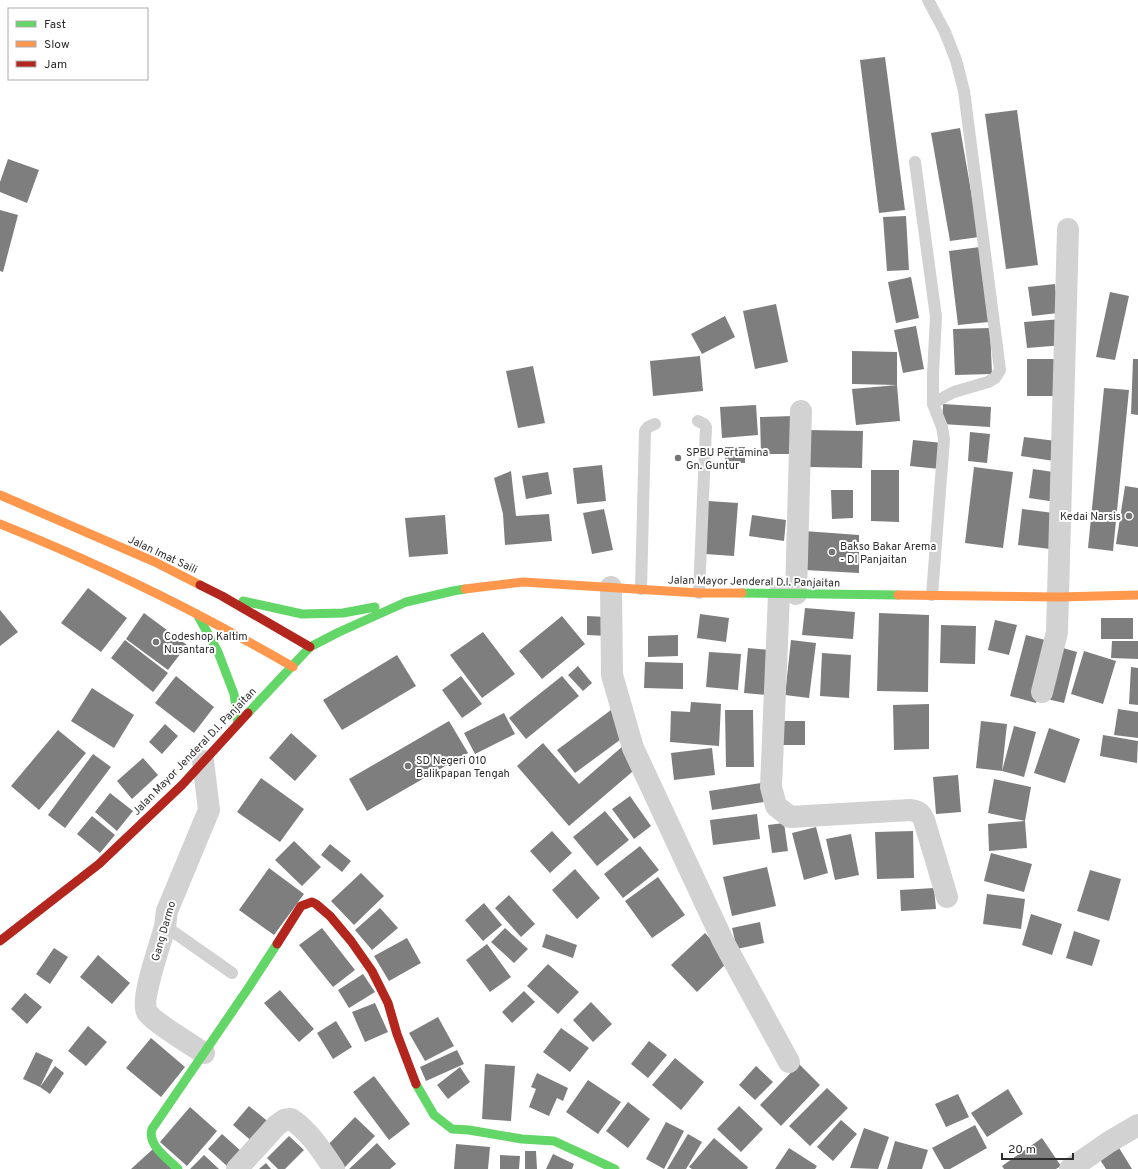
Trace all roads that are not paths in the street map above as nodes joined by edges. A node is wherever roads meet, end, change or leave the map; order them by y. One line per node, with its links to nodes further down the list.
1 (928, 0): 4 (lane)
2 (915, 162): 4 (lane)
3 (1068, 229): 17 (street)
4 (933, 404): 14 (lane)
5 (801, 412): 13 (street)
6 (698, 421): 12 (lane)
7 (655, 424): 11 (lane)
8 (0, 496): 16 (main road, Jalan Imat Saili)
9 (0, 524): 19 (main road)
10 (612, 587): 11 (main road, Jalan Mayor Jenderal D.I. Panjaitan); 18 (main road, Jalan Mayor Jenderal D.I. Panjaitan); 30 (street)
11 (641, 589): 12 (main road, Jalan Mayor Jenderal D.I. Panjaitan)
12 (699, 593): 13 (main road, Jalan Mayor Jenderal D.I. Panjaitan)
13 (788, 594): 14 (main road, Jalan Mayor Jenderal D.I. Panjaitan); 25 (street)
14 (932, 595): 17 (main road, Jalan Mayor Jenderal D.I. Panjaitan)
15 (1138, 595): 17 (main road, Jalan Mayor Jenderal D.I. Panjaitan)
16 (222, 596): 18 (main road); 20 (main road, Jalan Imat Saili)
17 (1059, 597): 22 (street)
18 (406, 602): 20 (main road, Jalan Mayor Jenderal D.I. Panjaitan)
19 (197, 614): 21 (main road); 23 (main road)
20 (310, 647): 21 (main road, Jalan Mayor Jenderal D.I. Panjaitan)
21 (292, 667): 23 (main road, Jalan Mayor Jenderal D.I. Panjaitan)
22 (1042, 692)
23 (238, 724): 24 (main road, Jalan Mayor Jenderal D.I. Panjaitan)
24 (203, 761): 26 (street, Gang Darmo); 27 (main road, Jalan Mayor Jenderal D.I. Panjaitan)
25 (947, 897)
26 (165, 926): 28 (lane); 29 (street, Gang Darmo)
27 (0, 941)
28 (232, 973)
29 (204, 1054): 32 (main road); 35 (main road)
30 (789, 1062)
31 (1138, 1124): 36 (street)
32 (178, 1169)
33 (237, 1169): 34 (street)
34 (334, 1169)
35 (615, 1169)
36 (1070, 1169)

